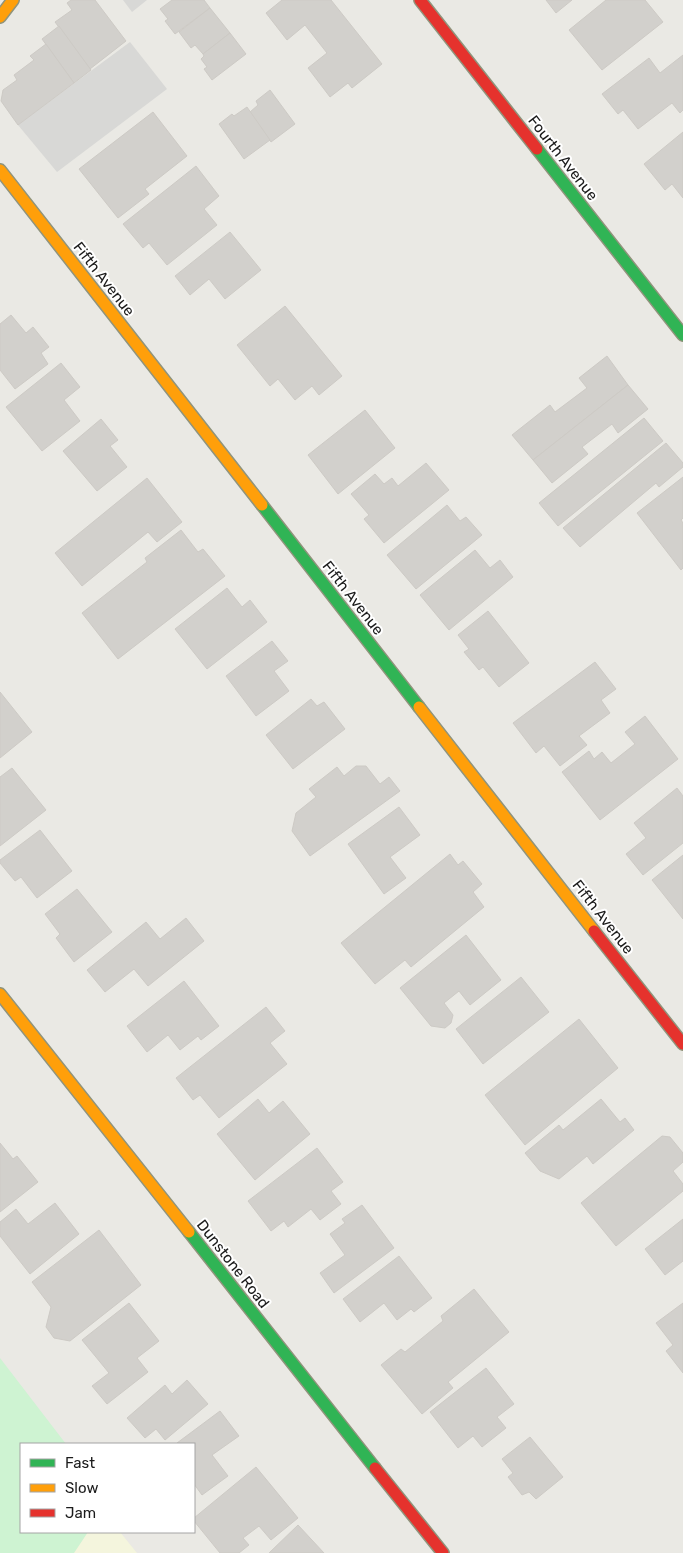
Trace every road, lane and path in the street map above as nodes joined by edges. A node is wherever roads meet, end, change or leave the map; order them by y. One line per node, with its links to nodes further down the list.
1 (13, 0): 3 (street)
2 (420, 0): 5 (street, Fourth Avenue)
3 (0, 17)
4 (0, 170): 7 (street, Fifth Avenue)
5 (683, 335)
6 (0, 994): 8 (street, Dunstone Road)
7 (683, 1044)
8 (443, 1553)

